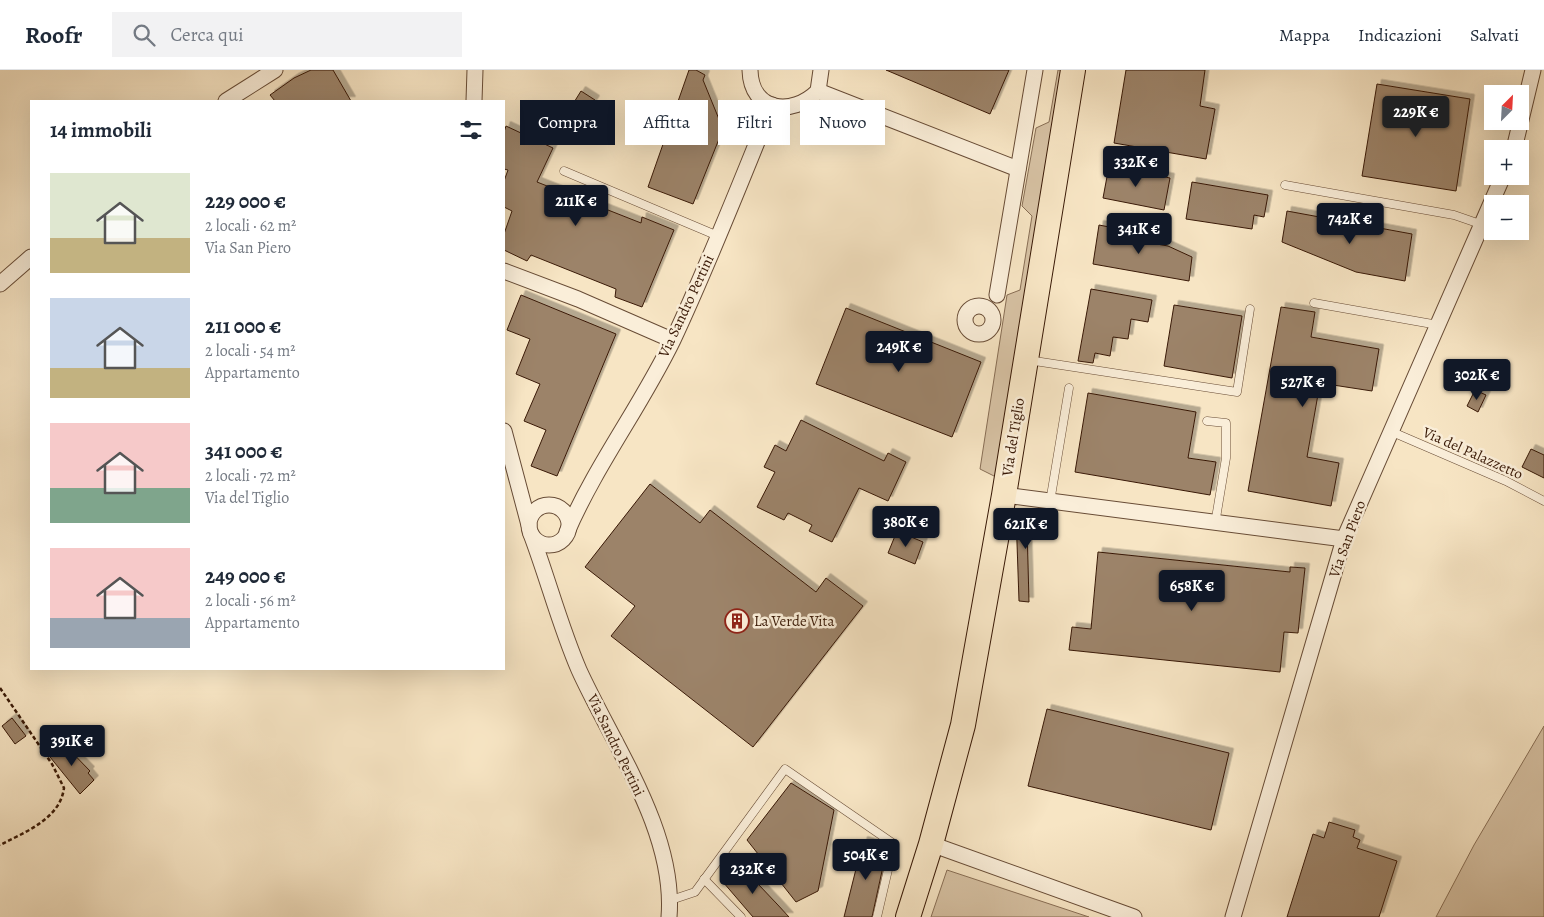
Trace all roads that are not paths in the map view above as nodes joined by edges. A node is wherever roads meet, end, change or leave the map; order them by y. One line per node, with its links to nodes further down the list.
1 (275, 70): 9 (street)
2 (475, 70): 10 (street)
3 (750, 70): 11 (street)
4 (821, 70): 8 (street)
5 (1035, 70): 15 (street)
6 (1073, 70): 31 (main road, Via del Tiglio)
7 (1533, 70): 13 (street)
8 (818, 91): 12 (street); 15 (street)
9 (227, 100)
10 (474, 100)
11 (763, 100)
12 (790, 107)
13 (1516, 140)
14 (756, 145): 20 (street, Via Sandro Pertini)
15 (1018, 169): 24 (street)
16 (564, 171): 20 (lane)
17 (1286, 185): 19 (lane)
18 (1499, 185): 19 (street, Via San Piero)
19 (1483, 225): 29 (street, Via San Piero)
20 (718, 236): 30 (street, Via Sandro Pertini)
21 (30, 258): 23 (street)
22 (505, 271): 30 (street)
23 (0, 284)
24 (997, 295): 26 (street); 28 (street)
25 (1314, 302): 29 (lane)
26 (981, 306): 28 (street); 28 (street)
27 (1250, 309): 31 (lane)
28 (994, 320)
29 (1438, 325): 34 (street, Via San Piero)
30 (672, 340): 38 (street, Via Sandro Pertini)
31 (1026, 360): 37 (main road, Via del Tiglio)
32 (1069, 388): 39 (lane)
33 (1207, 421): 42 (lane)
34 (1390, 431): 40 (lane, Via del Palazzetto); 45 (street, Via San Piero)
35 (505, 435): 36 (street, Via Sandro Pertini)
36 (520, 492): 41 (street); 43 (street, Via Sandro Pertini)
37 (1004, 495): 39 (street); 47 (main road, Via del Tiglio)
38 (582, 496): 41 (street); 44 (street, Via Sandro Pertini)
39 (1050, 502): 42 (street)
40 (1544, 502)
41 (549, 505): 43 (street); 44 (street)
42 (1215, 524): 45 (street)
43 (530, 530): 44 (street); 46 (street, Via Sandro Pertini)
44 (564, 536): 46 (street, Via Sandro Pertini)
45 (1344, 539): 55 (street, Via San Piero)
46 (546, 576): 49 (street, Via Sandro Pertini)
47 (931, 844): 53 (main road, Via del Tiglio); 54 (street)
48 (704, 879): 49 (lane); 51 (lane); 52 (lane)
49 (670, 900): 50 (street, Via Sandro Pertini)
50 (669, 917)
51 (740, 917)
52 (877, 917)
53 (908, 917)
54 (1134, 917)
55 (1233, 917)

